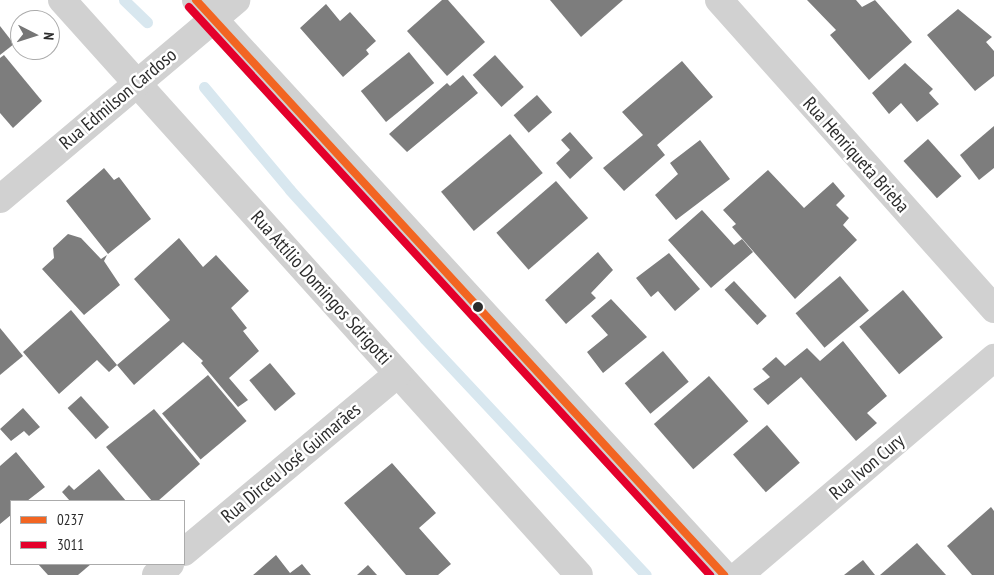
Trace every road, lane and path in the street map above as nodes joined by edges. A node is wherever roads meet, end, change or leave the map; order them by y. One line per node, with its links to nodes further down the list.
1 (62, 0): 5 (street, Rua Attílio Domingos Sdrigotti)
2 (236, 0): 4 (street, Rua Edmilson Cardoso)
3 (719, 0): 7 (street, Rua Henriqueta Brieba)
4 (204, 10): 5 (street, Rua Edmilson Cardoso); 14 (street)
5 (137, 83): 6 (street, Rua Edmilson Cardoso); 9 (street, Rua Attílio Domingos Sdrigotti)
6 (0, 199)
7 (994, 309)
8 (994, 358): 15 (street, Rua Ivon Cury)
9 (398, 374): 10 (street, Rua Dirceu José Guimarães); 13 (street, Rua Attílio Domingos Sdrigotti)
10 (185, 551)
11 (169, 565): 12 (street)
12 (156, 575)
13 (579, 575)
14 (724, 575)
15 (739, 575)

